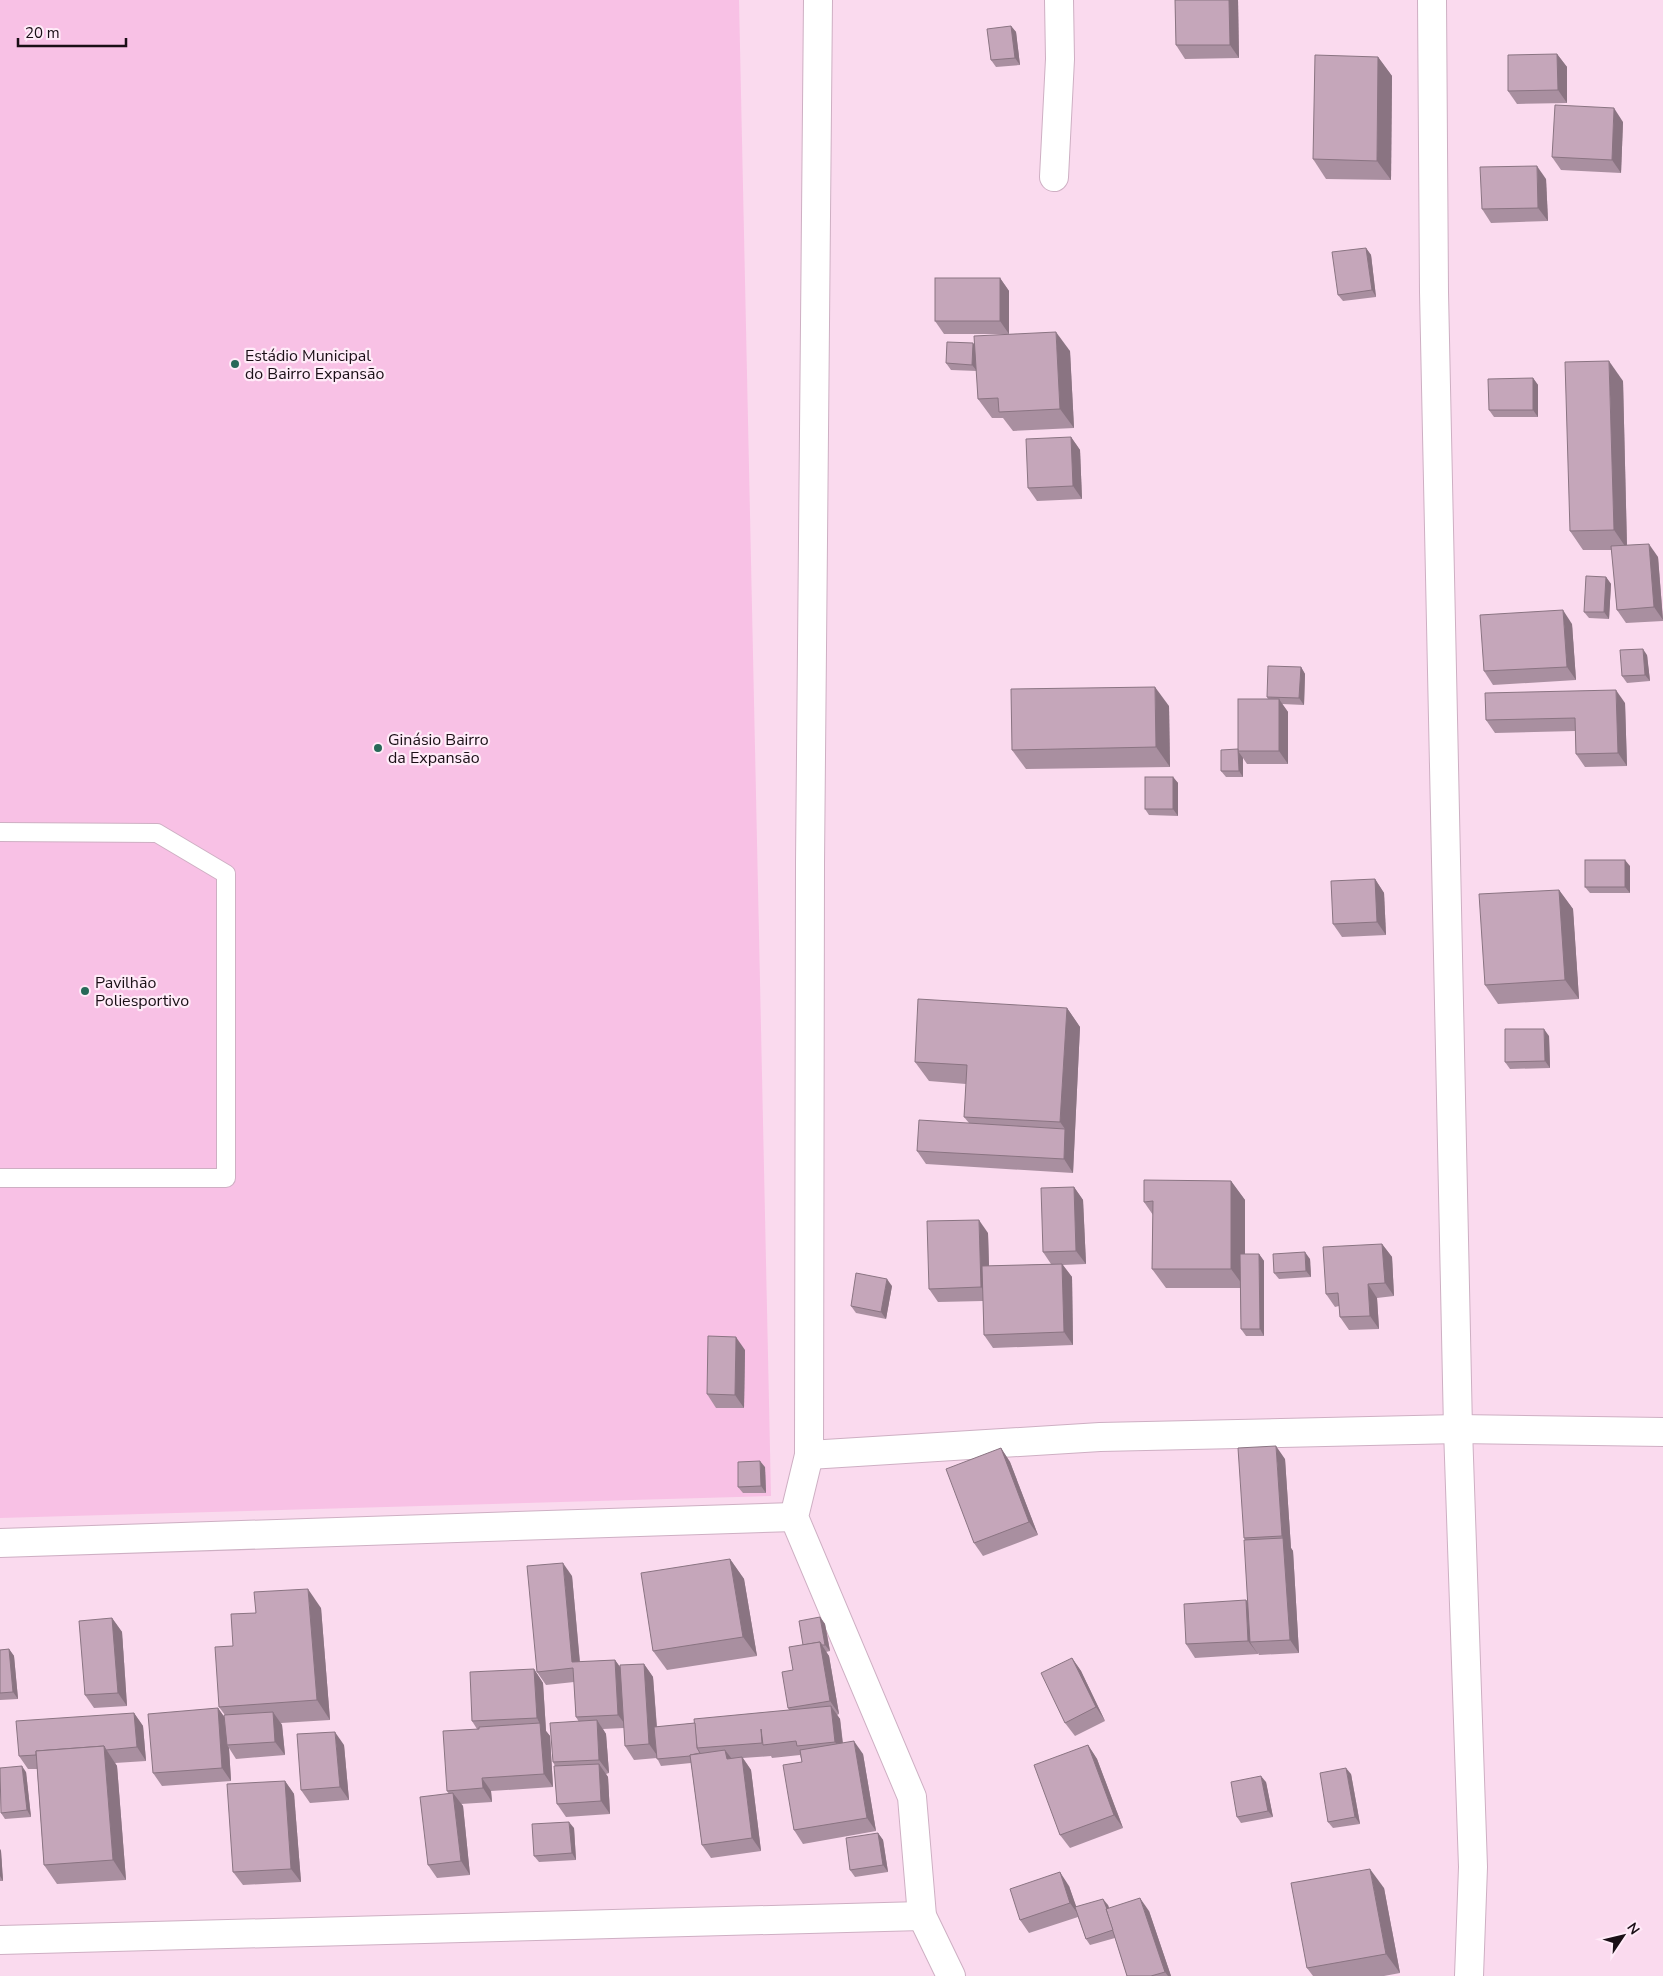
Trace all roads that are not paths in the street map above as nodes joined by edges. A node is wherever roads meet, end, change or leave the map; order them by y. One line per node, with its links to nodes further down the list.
1 (818, 0): 9 (street)
2 (1059, 0): 4 (street)
3 (1432, 0): 7 (street)
4 (1054, 178)
5 (0, 832): 6 (lane)
6 (0, 1178)
7 (1458, 1429): 8 (street); 9 (street); 15 (street)
8 (1663, 1432)
9 (809, 1455): 10 (street)
10 (794, 1517): 11 (street); 12 (street)
11 (0, 1543)
12 (922, 1916): 13 (street); 14 (street)
13 (0, 1940)
14 (951, 1976)
15 (1469, 1976)

